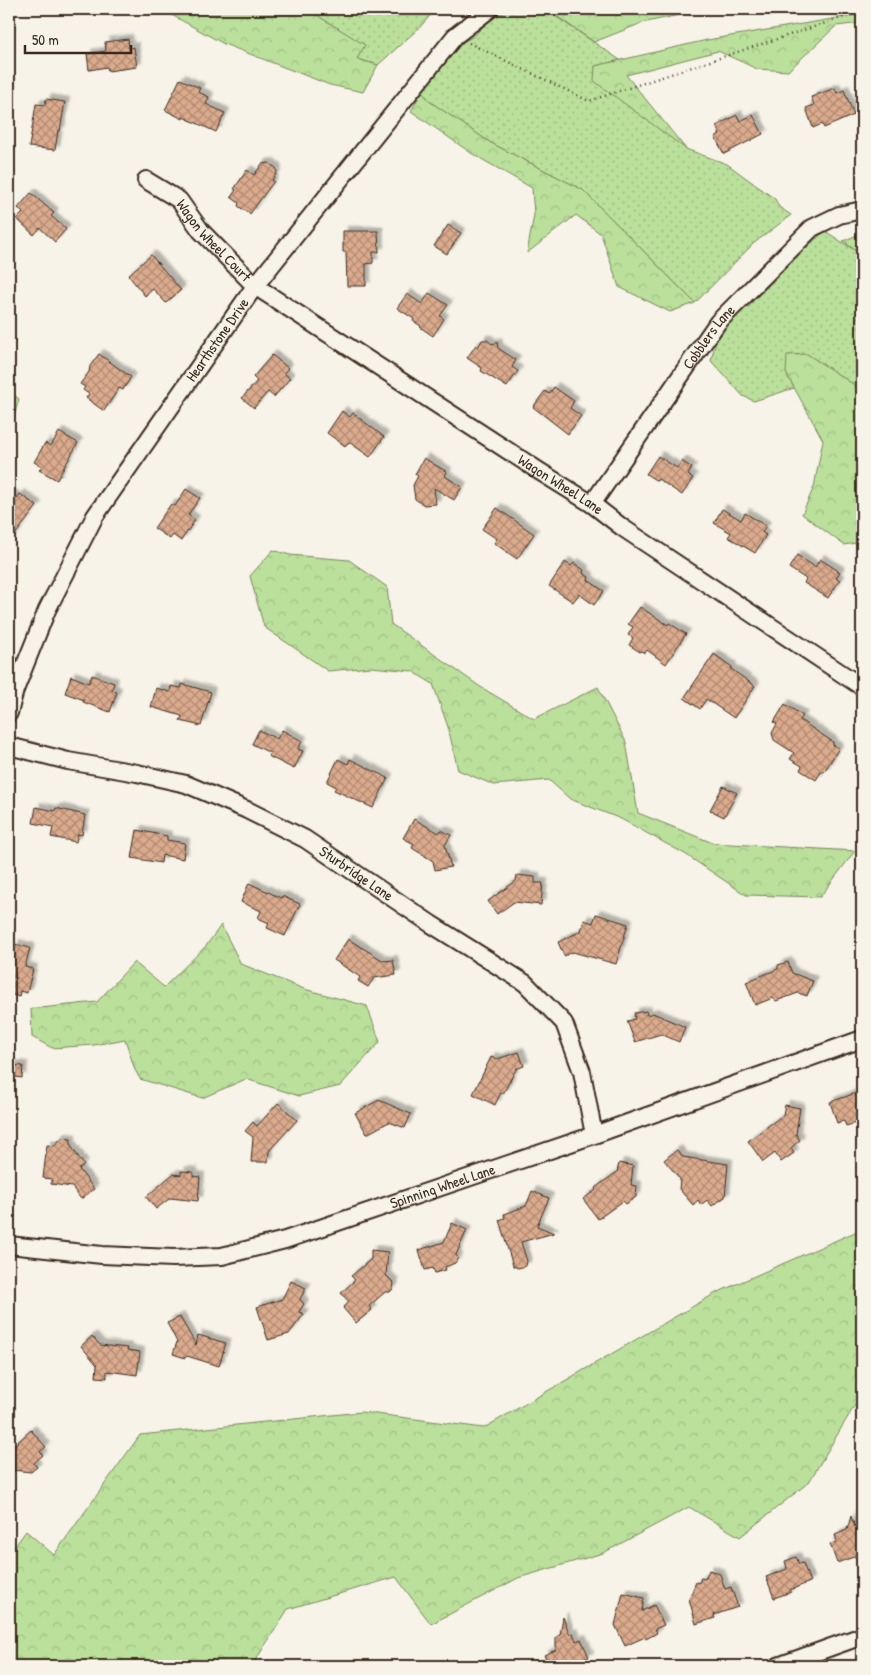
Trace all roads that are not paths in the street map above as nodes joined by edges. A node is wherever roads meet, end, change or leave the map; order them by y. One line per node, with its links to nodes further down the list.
1 (490, 9): 4 (street, Hearthstone Drive)
2 (146, 180): 4 (street, Wagon Wheel Court)
3 (862, 210): 5 (street, Cobblers Lane)
4 (255, 286): 5 (street, Wagon Wheel Lane); 7 (street, Hearthstone Drive)
5 (592, 504): 6 (street, Wagon Wheel Lane)
6 (862, 687)
7 (9, 713)
8 (9, 746): 10 (street, Sturbridge Lane)
9 (862, 1039): 10 (street, Spinning Wheel Lane)
10 (594, 1135): 11 (street, Spinning Wheel Lane)
11 (9, 1245)
12 (862, 1636): 13 (street)
13 (778, 1666)

